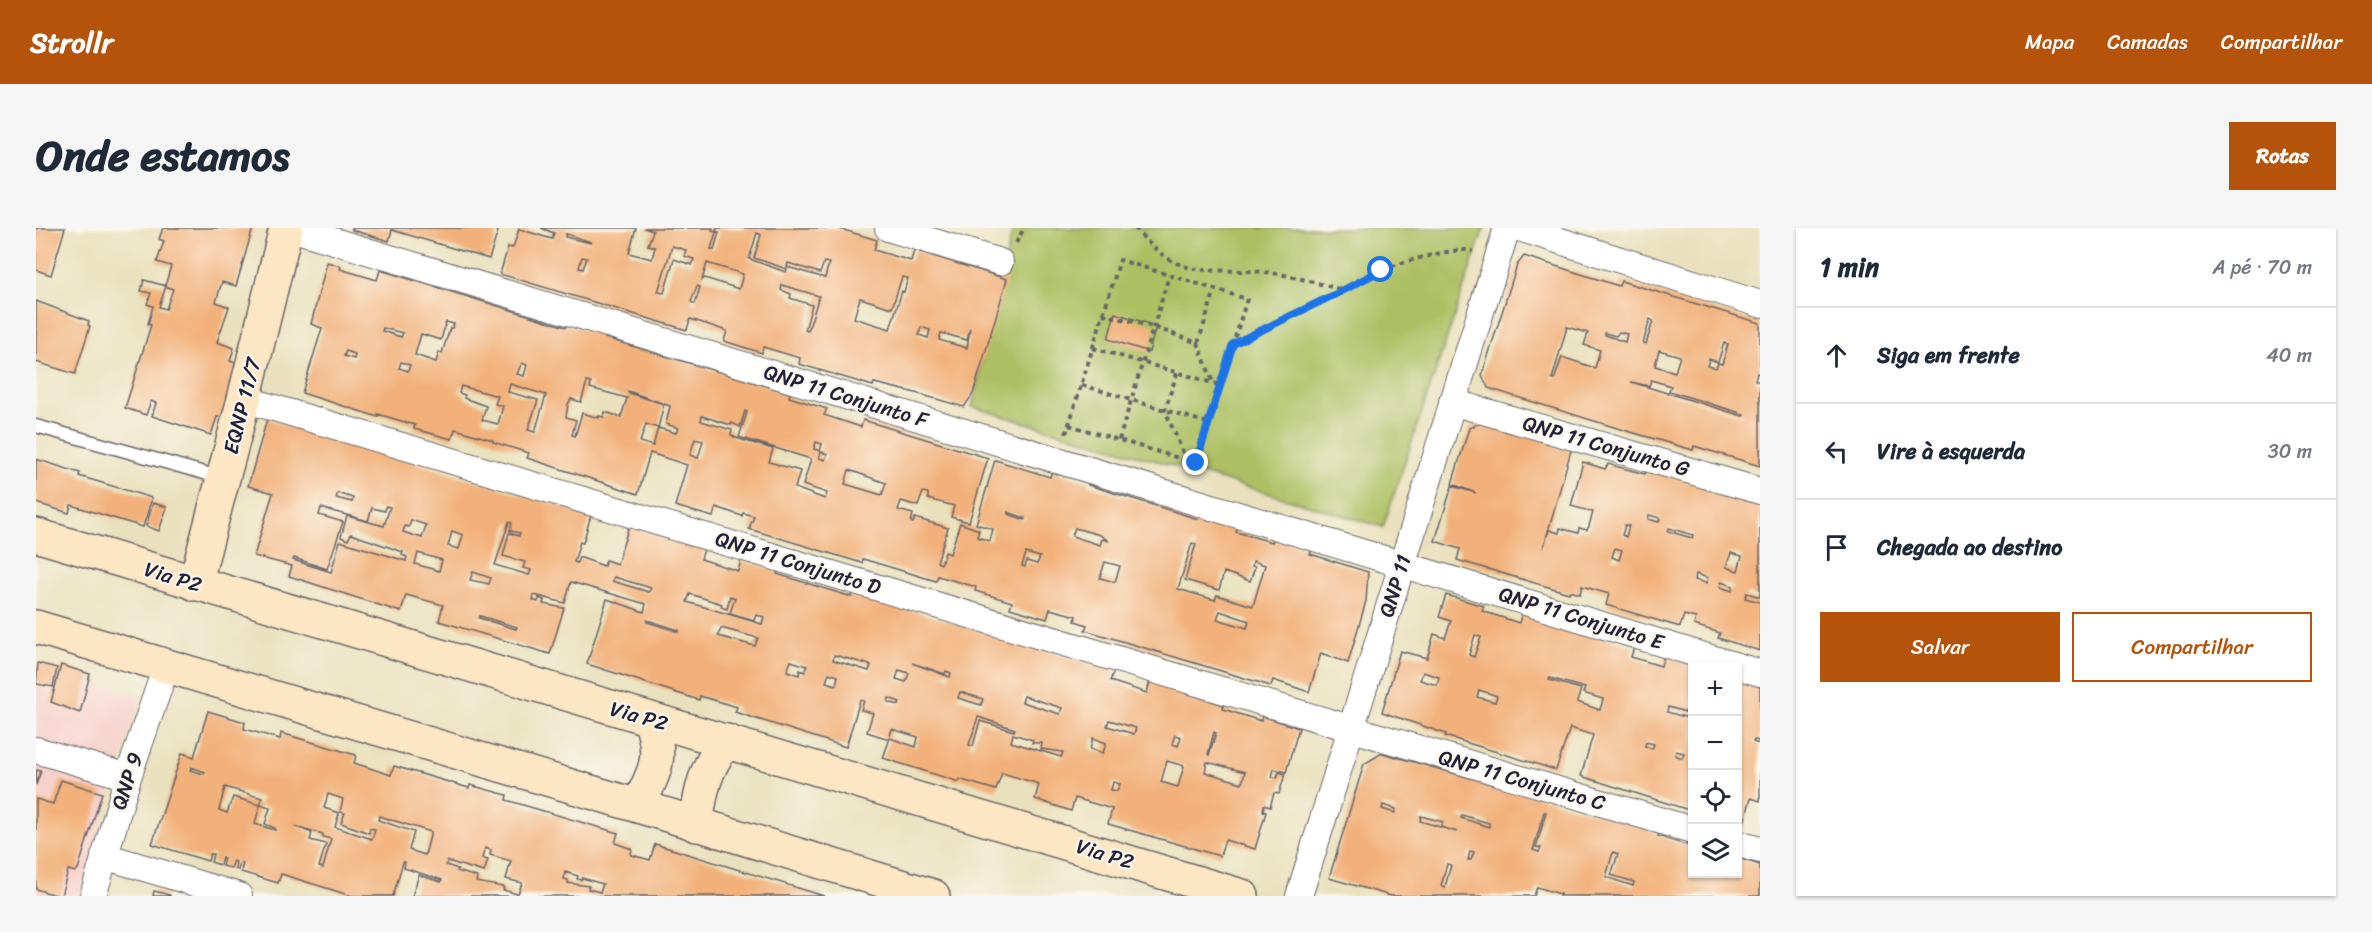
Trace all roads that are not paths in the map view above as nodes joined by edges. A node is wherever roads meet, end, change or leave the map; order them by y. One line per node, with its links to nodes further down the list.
1 (286, 228): 9 (main road, EQNP 11/7)
2 (291, 228): 15 (street, QNP 11 Conjunto F)
3 (888, 228): 7 (street)
4 (1507, 228): 10 (street, QNP 11)
5 (1519, 228): 6 (street)
6 (1546, 232): 8 (street)
7 (1000, 262)
8 (1760, 304)
9 (244, 399): 12 (main road, EQNP 11/7); 21 (street, QNP 11 Conjunto D)
10 (1452, 402): 13 (street, QNP 11 Conjunto G); 15 (street, QNP 11)
11 (36, 426): 12 (lane)
12 (223, 478): 16 (main road, EQNP 11/7)
13 (1760, 491)
14 (36, 535): 16 (main road, Via P2)
15 (1402, 564): 19 (street, QNP 11 Conjunto E); 21 (street, QNP 11)
16 (195, 584): 20 (main road, Via P2)
17 (36, 627): 18 (main road)
18 (166, 667): 24 (street, QNP 9); 25 (main road)
19 (1760, 673)
20 (650, 720): 22 (main road, Via P2); 25 (main road)
21 (1351, 729): 27 (street, QNP 11 Conjunto C); 35 (street, QNP 11)
22 (727, 741): 26 (main road); 34 (main road, Via P2)
23 (36, 750): 24 (street)
24 (128, 777): 30 (street, QNP 9)
25 (638, 806): 26 (main road)
26 (696, 825): 33 (main road)
27 (1688, 829)
28 (1742, 845): 29 (street)
29 (1760, 850)
30 (104, 856): 31 (street, QNP 9); 32 (street)
31 (93, 896)
32 (239, 896)
33 (933, 896)
34 (1242, 896)
35 (1299, 896)

